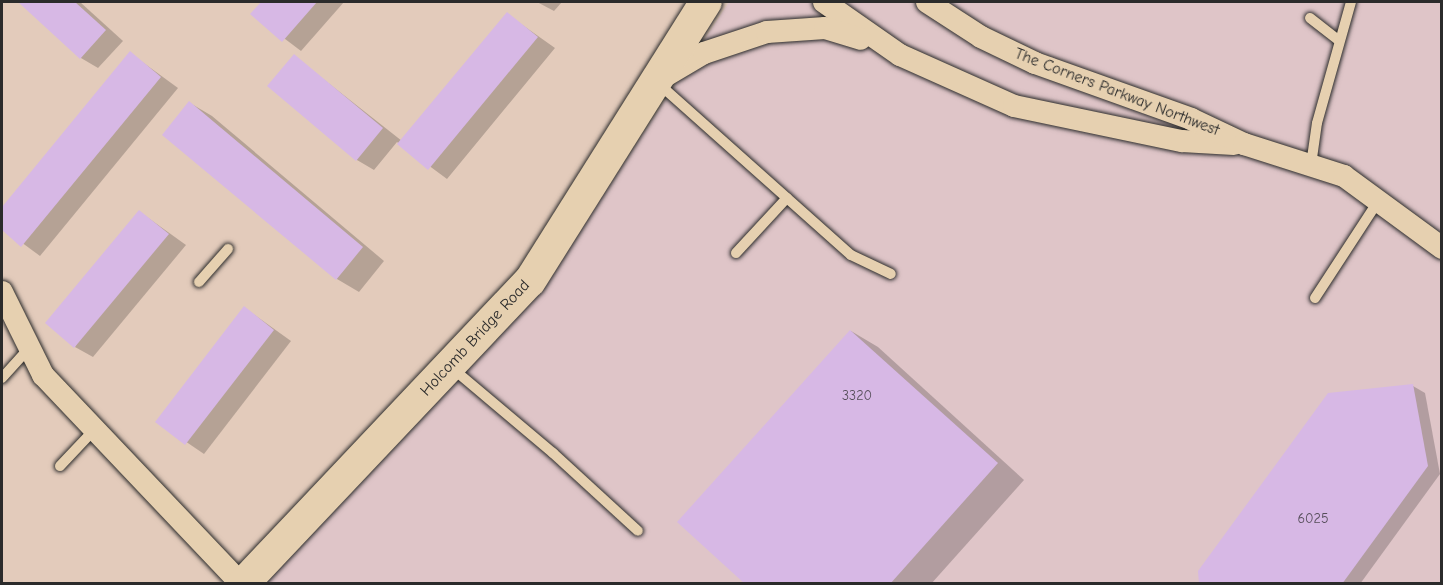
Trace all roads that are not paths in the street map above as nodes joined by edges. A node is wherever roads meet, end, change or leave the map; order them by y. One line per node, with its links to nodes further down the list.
1 (706, 2): 8 (main road, Holcomb Bridge Road)
2 (824, 2): 7 (street, The Corners Parkway Northwest)
3 (928, 2): 9 (street, The Corners Parkway Northwest)
4 (1351, 2): 6 (lane)
5 (1310, 18): 6 (lane)
6 (1338, 40): 10 (lane)
7 (900, 55): 8 (street, The Corners Parkway Northwest); 9 (street, The Corners Parkway Northwest)
8 (656, 81): 11 (lane); 21 (main road, Holcomb Bridge Road)
9 (1244, 144): 10 (street, The Corners Parkway Northwest)
10 (1311, 165): 12 (street, The Corners Parkway Northwest)
11 (787, 198): 15 (lane); 16 (lane)
12 (1379, 200): 13 (street, The Corners Parkway Northwest); 19 (lane)
13 (1442, 248)
14 (228, 249): 17 (lane)
15 (736, 253)
16 (891, 274)
17 (199, 282)
18 (2, 292): 20 (street, Holcomb Bridge Road)
19 (1315, 298)
20 (30, 347): 22 (lane); 23 (street, Holcomb Bridge Road)
21 (450, 366): 25 (lane); 26 (main road, Holcomb Bridge Road)
22 (2, 378)
23 (94, 430): 24 (lane); 26 (street, Holcomb Bridge Road)
24 (60, 466)
25 (638, 531)
26 (242, 584)

